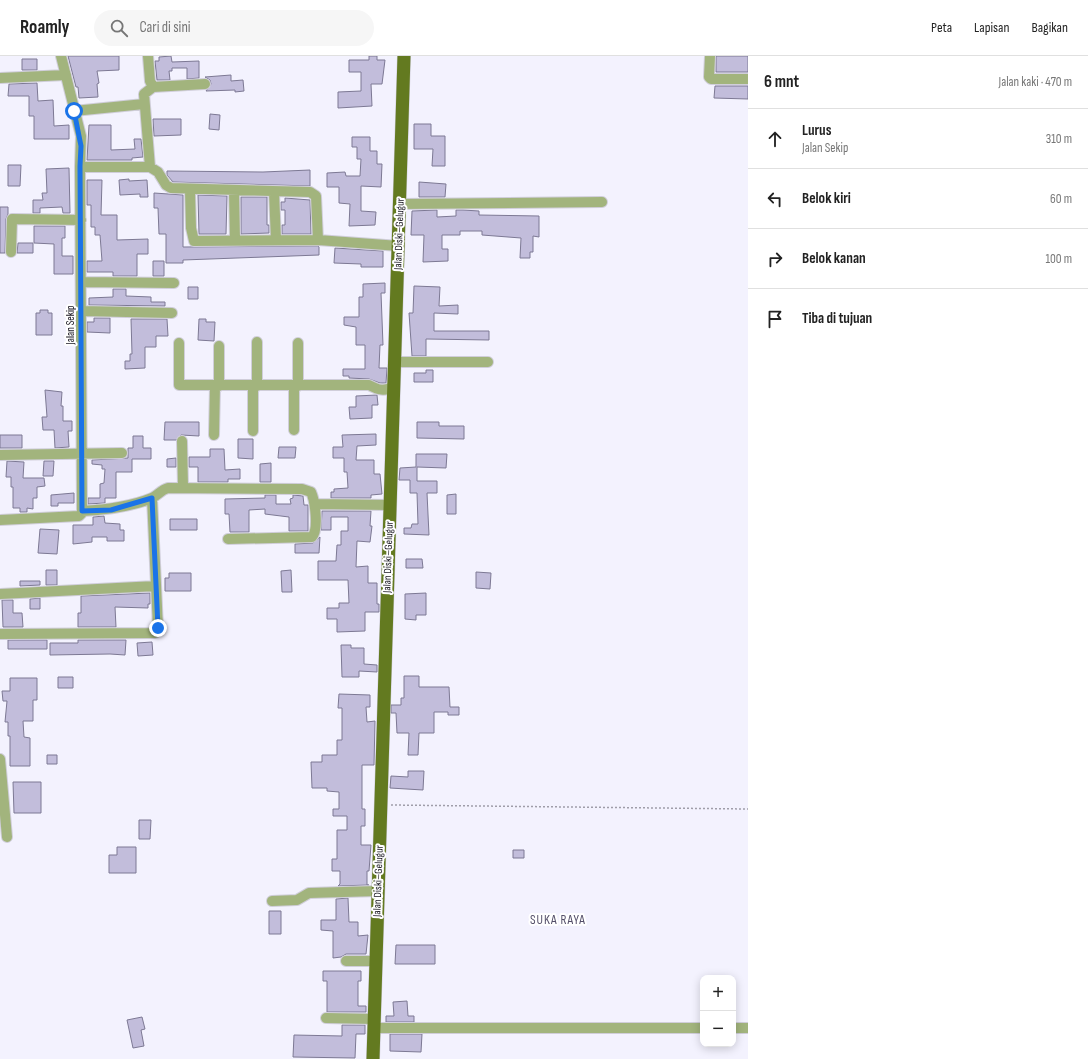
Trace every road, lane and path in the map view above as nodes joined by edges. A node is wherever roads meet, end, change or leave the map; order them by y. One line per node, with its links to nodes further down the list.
1 (61, 56): 5 (street, Jalan Sekip)
2 (148, 56): 9 (street)
3 (404, 56): 18 (main road, Jalan Diski–Gelugur)
4 (710, 56): 7 (street)
5 (66, 75): 6 (street); 11 (street, Jalan Sekip)
6 (0, 78)
7 (748, 78)
8 (205, 84): 9 (street)
9 (153, 87): 10 (street)
10 (144, 104): 11 (street); 13 (street)
11 (74, 111): 12 (street, Jalan Sekip)
12 (80, 166): 13 (street); 19 (street, Jalan Sekip)
13 (150, 167): 14 (street)
14 (190, 190): 15 (street); 20 (street)
15 (234, 191): 16 (street); 20 (street)
16 (274, 192): 21 (street); 22 (street)
17 (602, 202): 18 (street)
18 (400, 204): 23 (main road, Jalan Diski–Gelugur)
19 (81, 220): 24 (street); 25 (street, Jalan Sekip)
20 (235, 240): 21 (street)
21 (276, 240): 22 (street)
22 (318, 240): 23 (street)
23 (399, 246): 33 (main road, Jalan Diski–Gelugur)
24 (10, 252)
25 (82, 282): 26 (street); 27 (street, Jalan Sekip)
26 (174, 283)
27 (82, 311): 28 (street); 43 (street, Jalan Sekip)
28 (172, 313)
29 (257, 342): 36 (street)
30 (298, 342): 37 (street)
31 (179, 343): 35 (street)
32 (219, 346): 35 (street)
33 (395, 362): 34 (street); 38 (main road, Jalan Diski–Gelugur)
34 (488, 362)
35 (217, 386): 36 (street); 41 (street)
36 (255, 386): 37 (street); 40 (street)
37 (296, 386): 38 (street); 39 (street)
38 (394, 386): 49 (main road, Jalan Diski–Gelugur)
39 (294, 430)
40 (253, 431)
41 (214, 435)
42 (182, 442): 46 (street)
43 (81, 452): 44 (street); 45 (street); 50 (street, Jalan Sekip)
44 (122, 453)
45 (0, 455)
46 (182, 487): 47 (street); 48 (street)
47 (152, 498): 50 (street); 53 (street)
48 (315, 504): 49 (street); 52 (street)
49 (390, 505): 57 (main road, Jalan Diski–Gelugur)
50 (82, 511): 51 (street)
51 (0, 520)
52 (228, 539)
53 (156, 586): 54 (street); 55 (street)
54 (0, 594)
55 (0, 634)
56 (0, 759): 59 (street)
57 (381, 804): 58 (path); 60 (main road, Jalan Diski–Gelugur)
58 (748, 810)
59 (7, 837)
60 (378, 891): 61 (street); 63 (main road, Jalan Diski–Gelugur)
61 (272, 901)
62 (346, 961): 63 (street)
63 (374, 961): 65 (main road, Jalan Diski–Gelugur)
64 (326, 1018): 65 (street)
65 (374, 1024): 66 (street); 69 (main road, Jalan Diski–Gelugur)
66 (700, 1028)
67 (736, 1028): 68 (street)
68 (748, 1028)
69 (373, 1059)

